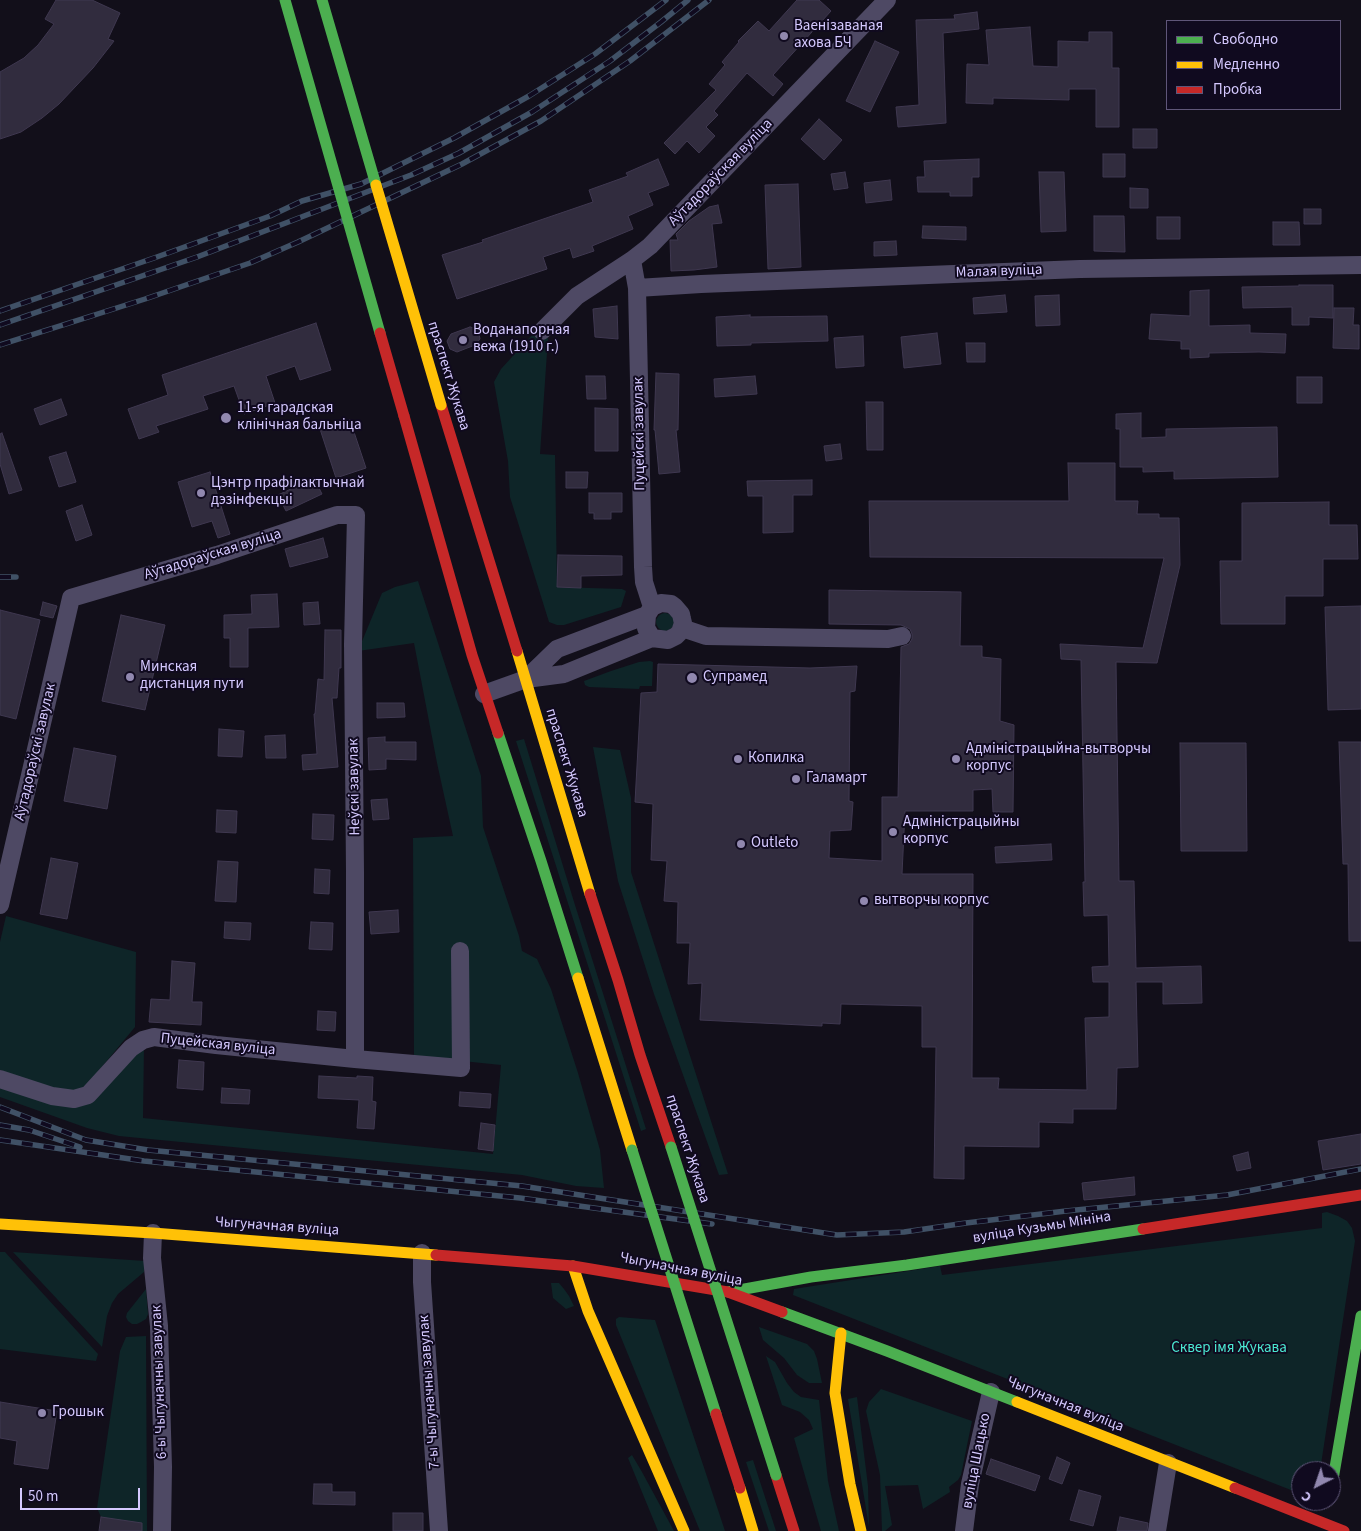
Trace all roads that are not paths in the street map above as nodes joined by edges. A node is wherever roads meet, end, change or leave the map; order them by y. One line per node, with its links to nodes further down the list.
1 (285, 0): 15 (main road, bridge)
2 (322, 0): 14 (main road, праспект Жукава, bridge)
3 (887, 0): 4 (street, Аўтадораўская вуліца)
4 (632, 260): 6 (street, Пуцейскі завулак); 7 (street, Аўтадораўская вуліца)
5 (1361, 265): 6 (street, Малая вуліца)
6 (637, 288): 10 (street, Пуцейскі завулак)
7 (542, 331)
8 (356, 515): 9 (street, Аўтадораўская вуліца); 18 (street, Неўскі завулак)
9 (71, 598): 16 (street, Аўтадораўскі завулак)
10 (649, 611): 11 (street); 13 (street); 14 (street)
11 (682, 628): 12 (street); 13 (street)
12 (902, 636)
13 (652, 638): 14 (street)
14 (526, 679): 15 (street); 37 (main road, праспект Жукава, bridge)
15 (484, 694): 36 (main road, bridge)
16 (0, 905)
17 (460, 951): 18 (street, Пуцейская вуліца)
18 (355, 1059): 19 (street, Пуцейская вуліца)
19 (0, 1079)
20 (1361, 1194): 25 (main road, вуліца Кузьмы Мініна)
21 (0, 1224): 22 (main road, Чыгуначная вуліца)
22 (153, 1233): 23 (main road, Чыгуначная вуліца); 33 (street, 6-ы Чыгуначны завулак)
23 (422, 1253): 24 (main road, Чыгуначная вуліца); 34 (street, 7-ы Чыгуначны завулак)
24 (573, 1266): 25 (main road, Чыгуначная вуліца); 35 (main road)
25 (728, 1292): 27 (main road, Чыгуначная вуліца)
26 (1361, 1316): 29 (main road)
27 (841, 1333): 28 (main road, Чыгуначная вуліца); 38 (main road)
28 (991, 1392): 30 (main road, Чыгуначная вуліца); 39 (street, вуліца Шацько)
29 (1336, 1461)
30 (1168, 1463): 32 (main road, Чыгуначная вуліца); 40 (street)
31 (1327, 1511): 32 (main road)
32 (1325, 1523): 41 (main road, Чыгуначная вуліца)
33 (162, 1531)
34 (439, 1531)
35 (684, 1531)
36 (753, 1531)
37 (794, 1531)
38 (861, 1531)
39 (964, 1531)
40 (1158, 1531)
41 (1344, 1531)

